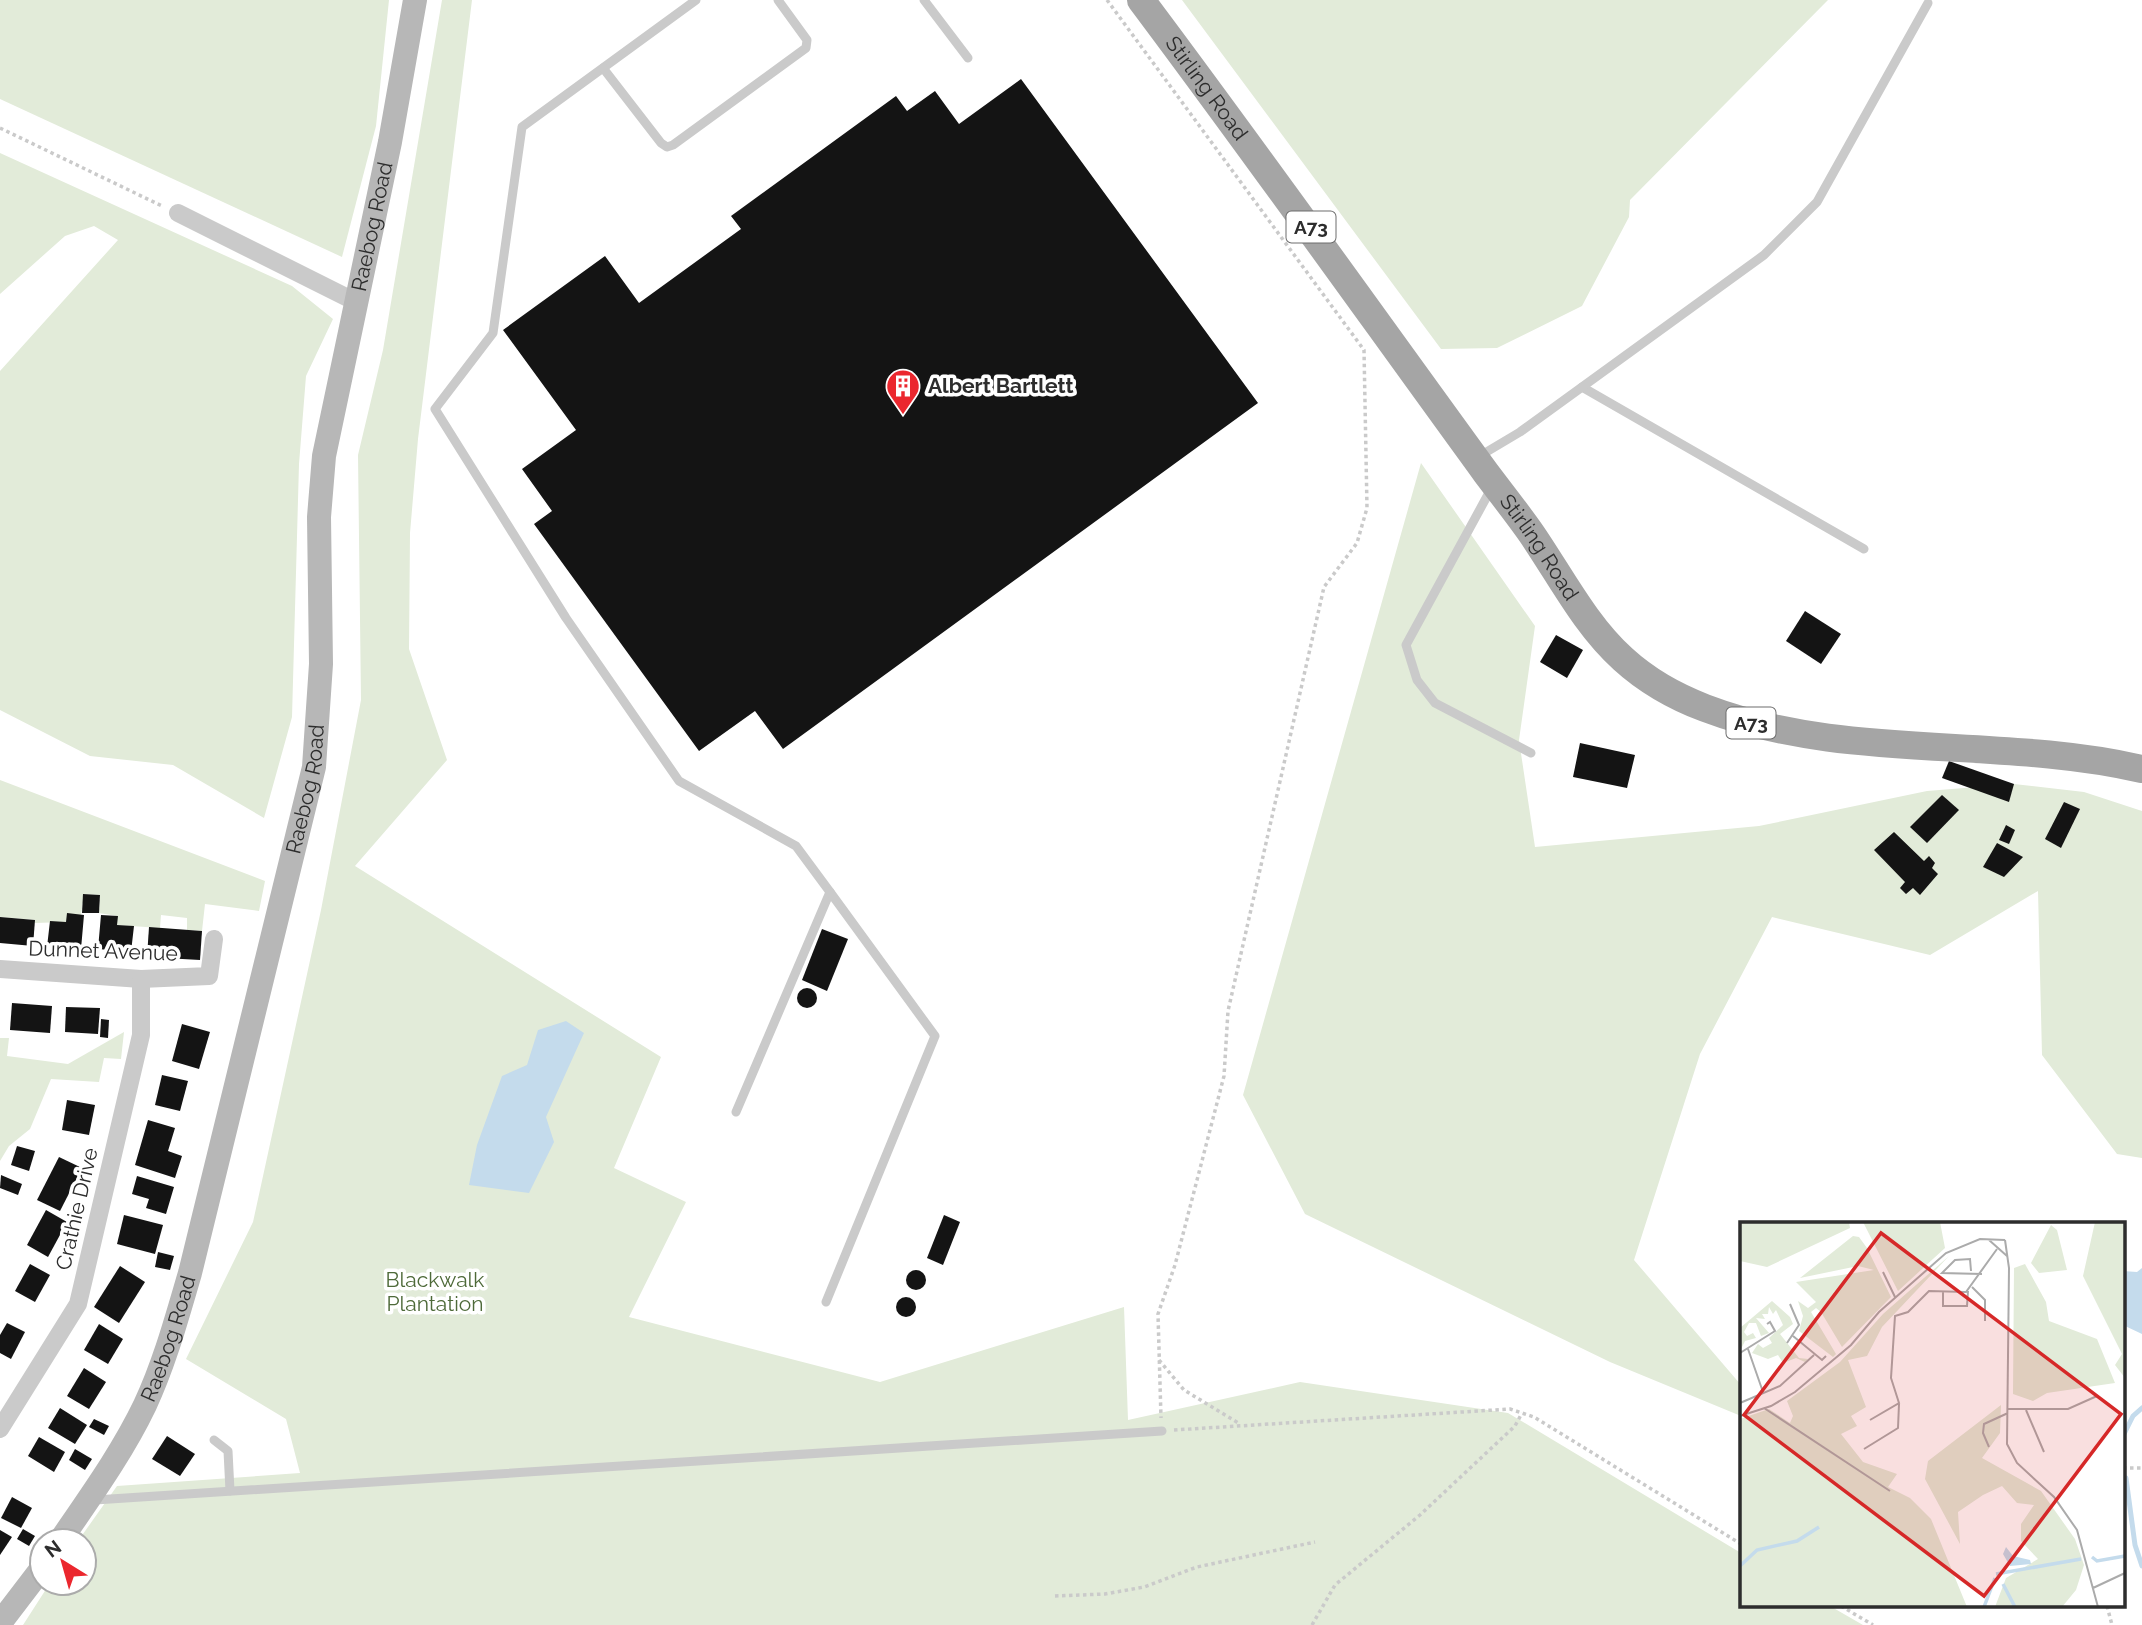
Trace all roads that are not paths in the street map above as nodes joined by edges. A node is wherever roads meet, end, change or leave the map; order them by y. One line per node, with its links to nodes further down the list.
1 (415, 0): 10 (main road, Raebog Road)
2 (696, 0): 8 (lane)
3 (778, 0): 8 (lane)
4 (924, 0): 7 (lane)
5 (1141, 0): 12 (main road, Stirling Road / A73)
6 (1928, 3): 11 (lane)
7 (968, 58)
8 (603, 68): 17 (lane)
9 (178, 213): 10 (street)
10 (356, 302): 28 (main road, Raebog Road)
11 (1582, 387): 12 (lane); 14 (lane)
12 (1475, 458): 13 (main road, Stirling Road / A73)
13 (1494, 484): 15 (lane); 16 (main road, Stirling Road / A73)
14 (1864, 549)
15 (1531, 753)
16 (2142, 769)
17 (830, 892): 21 (lane); 22 (lane)
18 (214, 939): 20 (street, Dunnet Avenue)
19 (0, 969): 20 (street, Dunnet Avenue)
20 (141, 979): 23 (street, Crathie Drive)
21 (736, 1112)
22 (826, 1302)
23 (5, 1407): 24 (street, Crathie Drive)
24 (0, 1429)
25 (1162, 1431): 27 (lane)
26 (214, 1440): 27 (lane)
27 (230, 1492): 28 (lane)
28 (88, 1500): 29 (main road, Raebog Road)
29 (70, 1527)
30 (28, 1586): 31 (main road)
31 (0, 1623)

